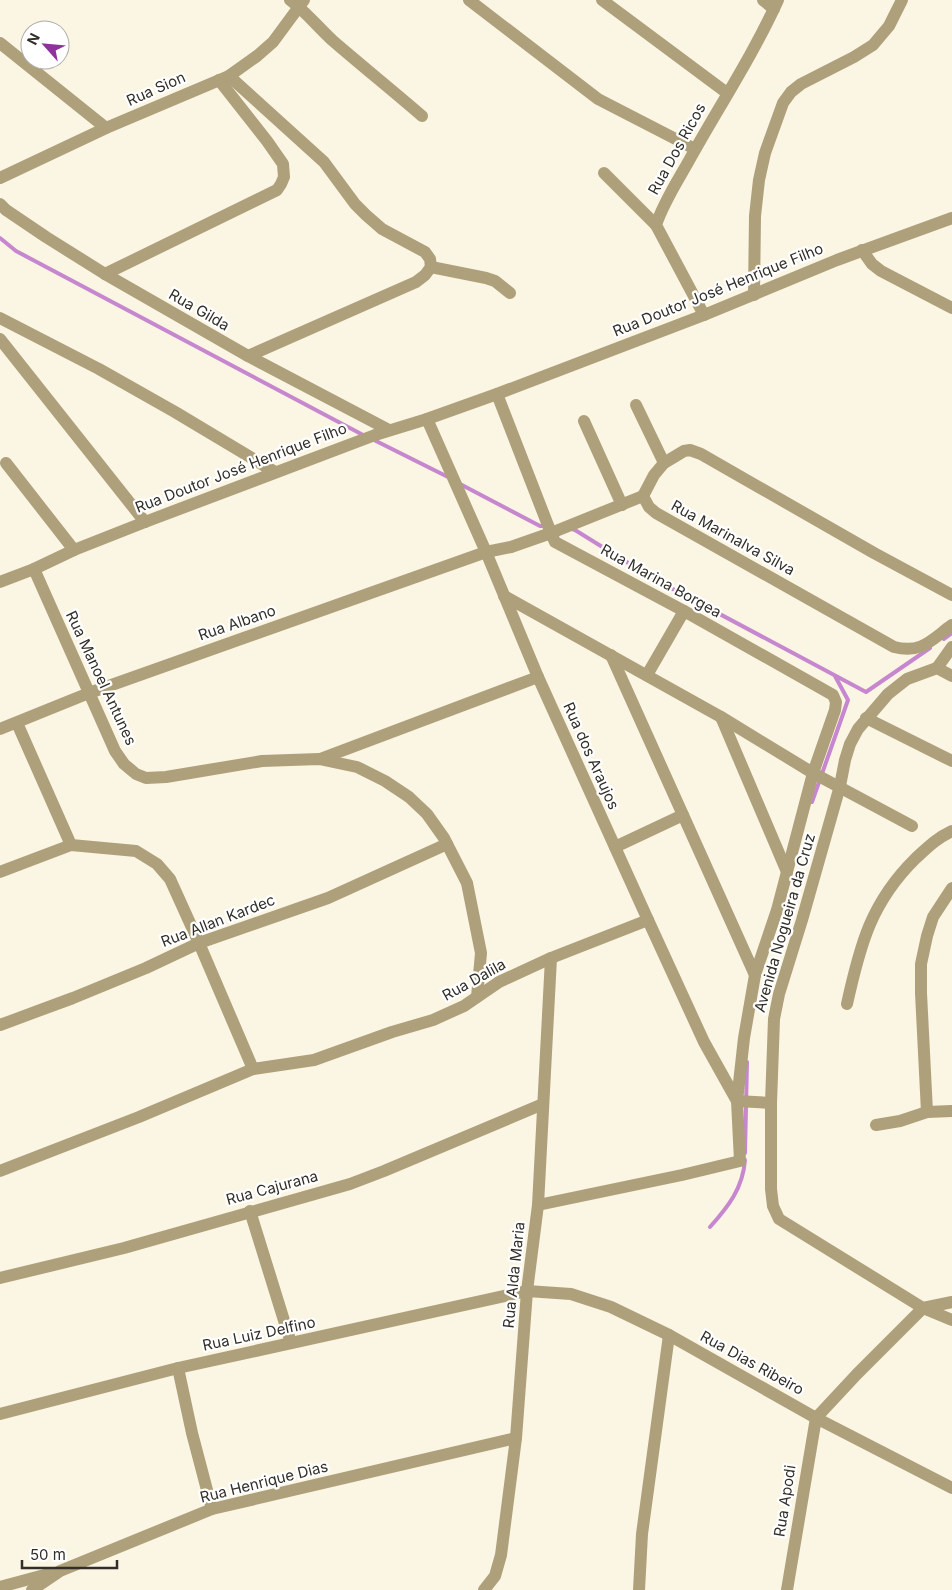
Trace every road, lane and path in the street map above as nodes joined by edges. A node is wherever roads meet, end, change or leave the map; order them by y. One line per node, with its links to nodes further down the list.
1 (469, 0): 12 (street)
2 (602, 0): 9 (street)
3 (764, 0): 6 (street)
4 (902, 0): 22 (street)
5 (297, 2): 8 (street, Rua Sion); 10 (street)
6 (776, 5): 9 (street, Rua Dos Ricos)
7 (0, 42): 11 (street)
8 (224, 78): 11 (street, Rua Sion); 19 (street); 20 (street)
9 (727, 93): 12 (street, Rua Dos Ricos)
10 (422, 116)
11 (106, 128): 14 (street, Rua Sion)
12 (695, 150): 17 (street, Rua Dos Ricos)
13 (604, 172): 17 (street)
14 (0, 178)
15 (0, 204): 20 (street, Rua Gilda)
16 (952, 218): 18 (street, Rua Doutor José Henrique Filho)
17 (656, 225): 24 (street)
18 (862, 250): 22 (street, Rua Doutor José Henrique Filho); 23 (street)
19 (431, 267): 21 (street); 27 (street)
20 (105, 274): 27 (street, Rua Gilda)
21 (510, 293)
22 (754, 295): 24 (street, Rua Doutor José Henrique Filho)
23 (952, 308)
24 (704, 315): 28 (street, Rua Doutor José Henrique Filho)
25 (0, 318): 35 (street)
26 (0, 339): 38 (street)
27 (248, 356): 32 (street, Rua Gilda)
28 (498, 394): 30 (street, Rua Doutor José Henrique Filho); 39 (street)
29 (636, 405): 34 (street)
30 (427, 419): 32 (street, Rua Doutor José Henrique Filho); 41 (street, Rua dos Araujos)
31 (584, 421): 37 (street)
32 (389, 430): 35 (street, Rua Doutor José Henrique Filho)
33 (6, 463): 40 (street)
34 (664, 463): 36 (street); 44 (street)
35 (276, 472): 38 (street, Rua Doutor José Henrique Filho)
36 (643, 496): 37 (street); 47 (street, Rua Marinalva Silva)
37 (622, 504): 39 (street)
38 (145, 522): 40 (street, Rua Doutor José Henrique Filho)
39 (555, 528): 41 (street); 46 (street, Rua Marina Borgea)
40 (74, 550): 42 (street, Rua Doutor José Henrique Filho)
41 (486, 552): 45 (street, Rua dos Araujos); 55 (street, Rua Albano)
42 (34, 569): 43 (street, Rua Doutor José Henrique Filho); 55 (street, Rua Manoel Antunes)
43 (0, 582)
44 (952, 595)
45 (504, 596): 49 (street); 53 (street, Rua dos Araujos)
46 (684, 611): 51 (street); 54 (street, Rua Marina Borgea)
47 (952, 625)
48 (952, 647): 50 (street)
49 (611, 655): 51 (street); 64 (street)
50 (937, 668): 52 (street); 57 (street, Avenida Nogueira da Cruz)
51 (647, 675): 56 (street)
52 (952, 676)
53 (538, 677): 60 (street); 69 (street, Rua dos Araujos)
54 (819, 687): 62 (street, Avenida Nogueira da Cruz)
55 (89, 692): 58 (street, Rua Albano); 60 (street, Rua Manoel Antunes)
56 (721, 717): 62 (street); 71 (street)
57 (866, 718): 61 (street); 63 (street, Avenida Nogueira da Cruz)
58 (17, 723): 59 (street, Rua Albano); 68 (street)
59 (0, 729)
60 (319, 759): 67 (street, Rua Manoel Antunes)
61 (952, 761)
62 (815, 773): 63 (street); 71 (street, Avenida Nogueira da Cruz)
63 (838, 785): 65 (street); 82 (street, Avenida Nogueira da Cruz)
64 (683, 815): 69 (street); 76 (street)
65 (912, 826)
66 (952, 831): 78 (street)
67 (447, 844): 74 (street, Rua Allan Kardec); 77 (street, Rua Manoel Antunes)
68 (71, 845): 70 (street); 74 (street)
69 (615, 847): 73 (street, Rua dos Araujos)
70 (0, 872)
71 (787, 872): 76 (street, Avenida Nogueira da Cruz)
72 (952, 888): 85 (street)
73 (648, 920): 75 (street, Rua Dalila); 81 (street, Rua dos Araujos)
74 (200, 943): 79 (street, Rua Allan Kardec); 80 (street)
75 (551, 958): 77 (street, Rua Dalila); 83 (street, Rua Alda Maria)
76 (755, 975): 81 (street, Avenida Nogueira da Cruz)
77 (478, 997): 80 (street, Rua Dalila)
78 (847, 1004)
79 (0, 1025)
80 (253, 1069): 87 (street, Rua Dalila)
81 (741, 1101): 82 (street); 88 (street, Avenida Nogueira da Cruz)
82 (768, 1103): 93 (street, Avenida Nogueira da Cruz)
83 (543, 1104): 88 (street, Rua Alda Maria); 89 (street, Rua Cajurana)
84 (952, 1111): 85 (street)
85 (927, 1112): 86 (street)
86 (876, 1125)
87 (0, 1171)
88 (538, 1205): 91 (street, Rua Alda Maria)
89 (250, 1211): 90 (street, Rua Cajurana); 96 (street)
90 (0, 1278)
91 (527, 1291): 95 (street, Rua Dias Ribeiro); 96 (street, Rua Luiz Delfino); 100 (street, Rua Alda Maria)
92 (952, 1302): 93 (street)
93 (923, 1308): 94 (street, Avenida Nogueira da Cruz); 99 (street)
94 (952, 1320)
95 (668, 1335): 99 (street, Rua Dias Ribeiro); 107 (street)
96 (290, 1344): 97 (street, Rua Luiz Delfino)
97 (178, 1368): 98 (street, Rua Luiz Delfino); 102 (street)
98 (0, 1414)
99 (816, 1418): 101 (street, Rua Dias Ribeiro); 108 (street, Rua Apodi)
100 (516, 1438): 102 (street, Rua Henrique Dias); 106 (street, Rua Alda Maria)
101 (952, 1488)
102 (212, 1509): 103 (street, Rua Henrique Dias)
103 (60, 1571): 104 (street); 105 (street, Rua Henrique Dias)
104 (0, 1587)
105 (32, 1590)
106 (484, 1590)
107 (638, 1590)
108 (787, 1590)

